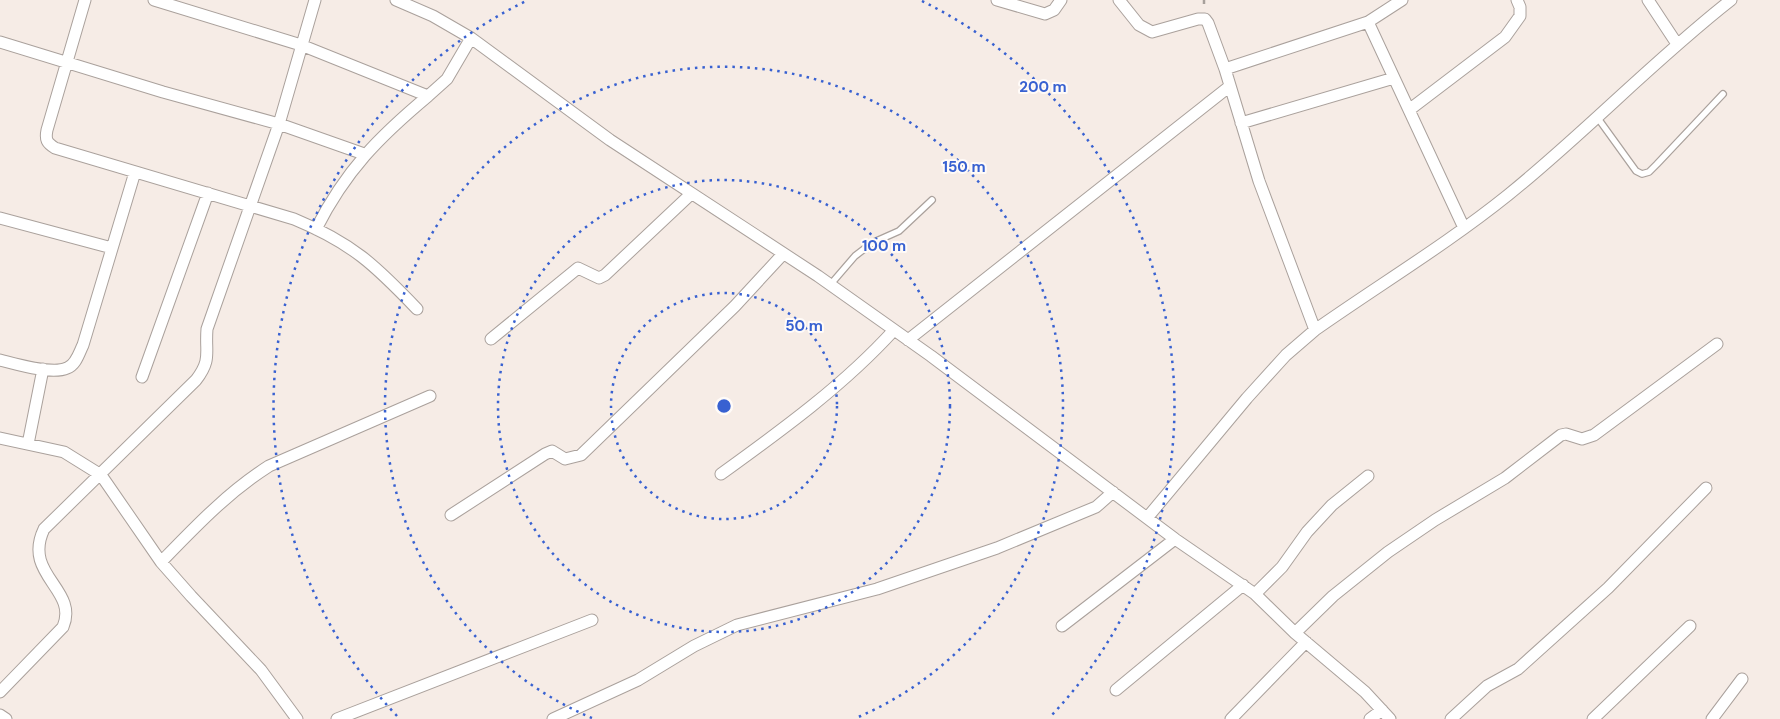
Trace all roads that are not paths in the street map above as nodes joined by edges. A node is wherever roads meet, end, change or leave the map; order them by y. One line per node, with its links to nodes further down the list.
1 (85, 0): 17 (street)
2 (154, 0): 16 (street)
3 (316, 0): 16 (street)
4 (997, 0): 5 (street)
5 (1061, 0)
6 (1119, 0): 18 (street)
7 (1402, 0): 12 (street)
8 (1516, 0): 23 (street)
9 (1648, 0): 15 (street)
10 (1731, 0): 15 (street)
11 (403, 1): 13 (street)
12 (1368, 22): 18 (street); 19 (street)
13 (471, 38): 22 (street); 30 (street)
14 (0, 42): 17 (street)
15 (1677, 44): 24 (street)
16 (301, 45): 22 (street); 25 (street)
17 (66, 62): 25 (street); 28 (street)
18 (1225, 69): 20 (street)
19 (1394, 78): 23 (street); 26 (street)
20 (1230, 86): 26 (street); 43 (street)
21 (1722, 94): 24 (lane)
22 (428, 96): 27 (street)
23 (1409, 110): 34 (street)
24 (1597, 117): 34 (street)
25 (279, 124): 27 (street); 32 (street)
26 (1242, 124): 41 (street)
27 (364, 154): 35 (street)
28 (135, 172): 29 (street); 36 (street)
29 (208, 193): 32 (street); 47 (street)
30 (692, 194): 37 (street); 42 (street)
31 (932, 200): 38 (lane)
32 (251, 206): 35 (street); 52 (street)
33 (0, 218): 36 (street)
34 (1464, 228): 41 (street)
35 (316, 229): 39 (street)
36 (112, 248): 46 (street)
37 (782, 254): 38 (street); 56 (street)
38 (830, 285): 40 (street)
39 (416, 309)
40 (894, 330): 43 (street); 51 (street)
41 (1315, 330): 57 (street)
42 (491, 340)
43 (908, 340): 55 (street)
44 (1716, 344): 65 (street)
45 (0, 360): 46 (street)
46 (43, 369): 50 (street)
47 (142, 377)
48 (430, 396): 59 (street)
49 (0, 438): 50 (street)
50 (28, 444): 52 (street)
51 (721, 474)
52 (100, 475): 59 (street); 69 (street)
53 (1368, 476): 61 (street)
54 (1706, 488): 78 (street)
55 (1113, 492): 57 (street); 75 (street)
56 (451, 515)
57 (1147, 518): 58 (street)
58 (1175, 539): 60 (street); 63 (street)
59 (161, 562): 73 (street)
60 (1243, 585): 61 (street); 68 (street)
61 (1255, 594): 65 (street)
62 (592, 620): 74 (street)
63 (1062, 626)
64 (1690, 626): 79 (street)
65 (1295, 633): 66 (street)
66 (1306, 642): 70 (street); 76 (street)
67 (1742, 679): 80 (street)
68 (1116, 690)
69 (0, 692)
70 (1386, 714): 77 (street)
71 (0, 715): 72 (street)
72 (6, 719)
73 (297, 719)
74 (337, 719)
75 (553, 719)
76 (1231, 719)
77 (1370, 719)
78 (1451, 719)
79 (1593, 719)
80 (1712, 719)

